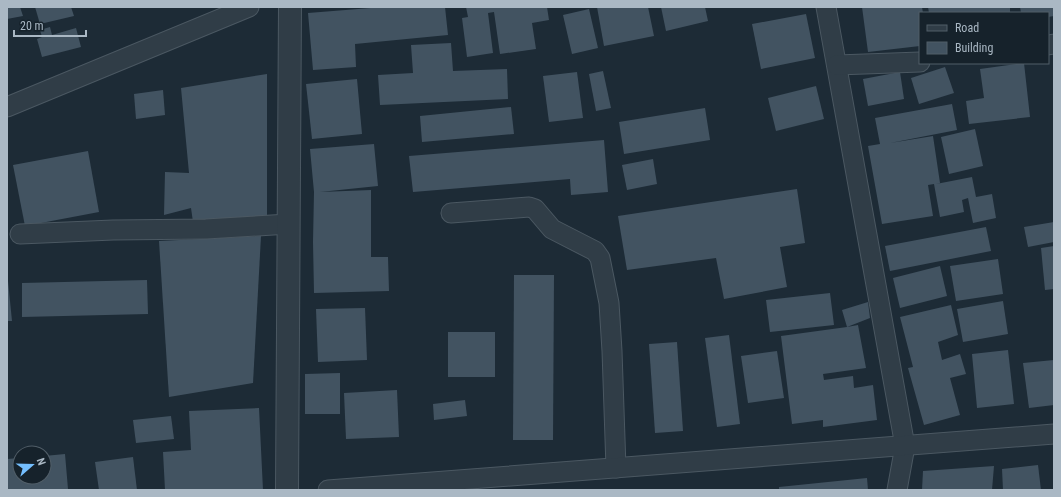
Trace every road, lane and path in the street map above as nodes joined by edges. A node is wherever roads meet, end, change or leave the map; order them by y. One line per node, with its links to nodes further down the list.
1 (249, 7): 6 (street)
2 (290, 7): 8 (street)
3 (826, 7): 5 (street)
4 (919, 62): 5 (street)
5 (837, 65): 11 (street)
6 (7, 107)
7 (451, 213): 12 (street)
8 (289, 224): 9 (street); 13 (street)
9 (20, 234)
10 (1054, 434): 11 (street)
11 (905, 446): 12 (street); 15 (street)
12 (616, 468): 14 (street)
13 (287, 490)
14 (328, 490)
15 (897, 490)

